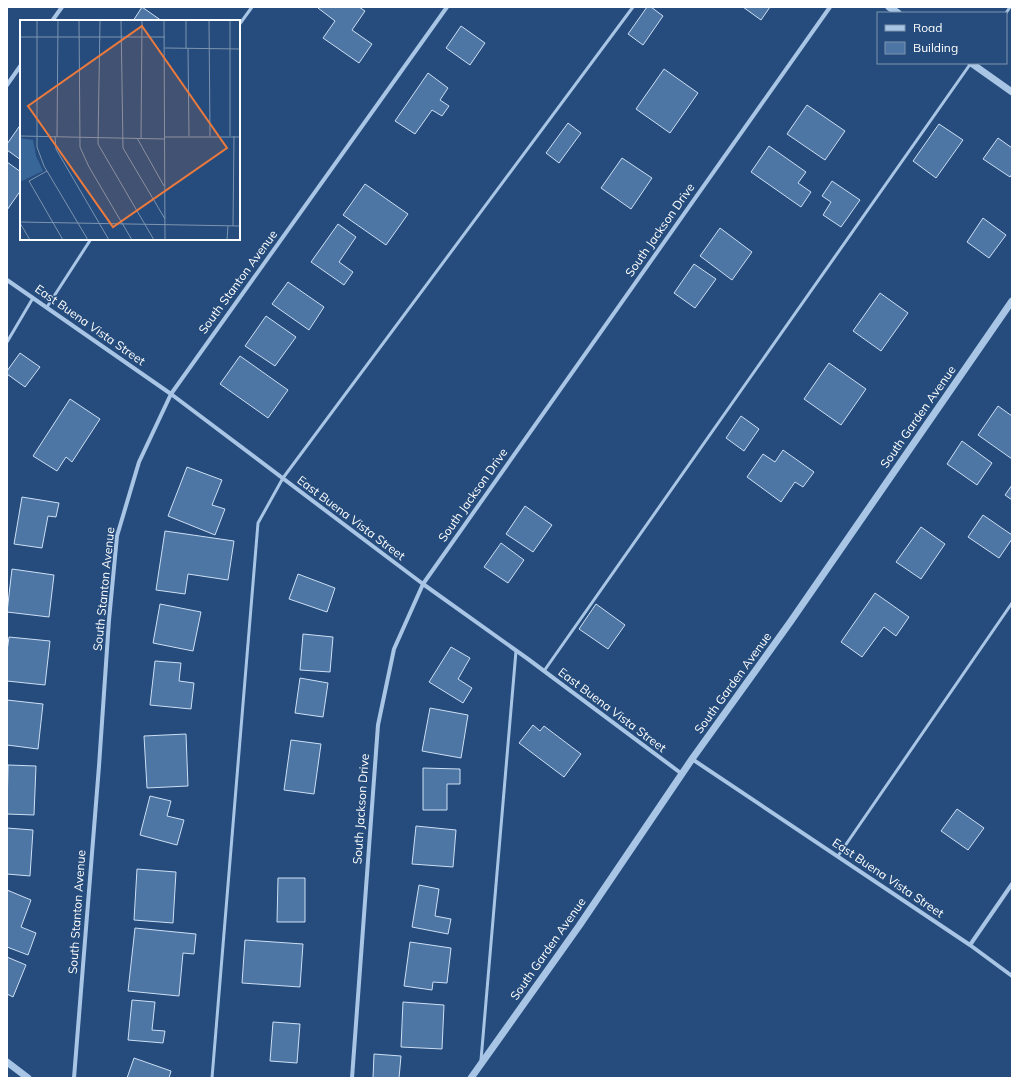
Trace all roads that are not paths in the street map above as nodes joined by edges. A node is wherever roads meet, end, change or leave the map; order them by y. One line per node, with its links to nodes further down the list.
1 (62, 7): 6 (street)
2 (252, 7): 7 (lane)
3 (447, 7): 19 (street, South Stanton Avenue)
4 (633, 7): 20 (lane)
5 (830, 7): 21 (street, South Jackson Drive)
6 (53, 20)
7 (240, 24)
8 (970, 64): 24 (lane)
9 (972, 64): 12 (street)
10 (20, 66): 11 (street)
11 (7, 85)
12 (1012, 92)
13 (90, 240): 17 (lane)
14 (7, 280): 15 (street, East Buena Vista Street)
15 (33, 298): 17 (street, East Buena Vista Street); 18 (lane)
16 (1012, 301): 25 (street, South Garden Avenue)
17 (47, 307): 19 (street, East Buena Vista Street)
18 (7, 342)
19 (171, 394): 20 (street, East Buena Vista Street); 34 (street, South Stanton Avenue)
20 (283, 478): 21 (street, East Buena Vista Street); 35 (lane)
21 (423, 584): 23 (street, East Buena Vista Street); 36 (street, South Jackson Drive)
22 (1012, 603): 27 (lane)
23 (516, 651): 24 (street, East Buena Vista Street); 32 (lane)
24 (544, 671): 26 (street, East Buena Vista Street)
25 (692, 759): 26 (street, South Garden Avenue); 27 (street, East Buena Vista Street)
26 (682, 774): 32 (street, South Garden Avenue)
27 (838, 856): 29 (street, East Buena Vista Street)
28 (1012, 884): 29 (street)
29 (970, 945): 30 (street, East Buena Vista Street)
30 (1012, 976)
31 (7, 1062): 33 (street)
32 (481, 1064): 37 (street, South Garden Avenue)
33 (28, 1078)
34 (74, 1078)
35 (212, 1078)
36 (352, 1078)
37 (471, 1078)

